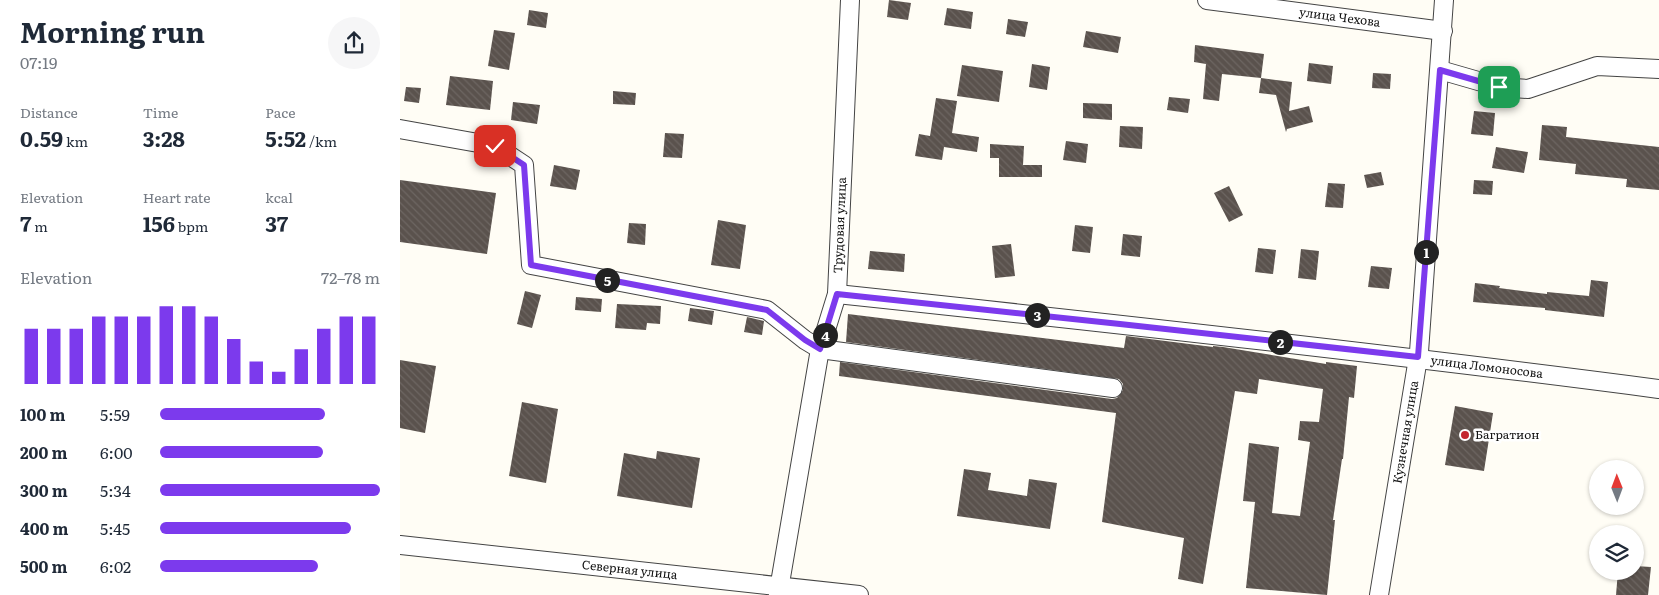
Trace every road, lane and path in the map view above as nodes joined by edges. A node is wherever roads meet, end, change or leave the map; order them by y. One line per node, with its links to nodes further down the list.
1 (850, 0): 8 (street, Трудовая улица)
2 (1207, 0): 4 (street, улица Чехова)
3 (1444, 0): 4 (street, Кузнечная улица)
4 (1443, 31): 6 (street, Кузнечная улица)
5 (1659, 69): 6 (street)
6 (1440, 70): 10 (street, Кузнечная улица)
7 (400, 129): 9 (street)
8 (837, 294): 9 (street, Трудовая улица); 10 (street, улица Ломоносова)
9 (820, 349): 11 (street); 14 (street, Трудовая улица)
10 (1418, 357): 12 (street, улица Ломоносова); 16 (street, Кузнечная улица)
11 (1113, 388)
12 (1659, 389)
13 (400, 545): 14 (street, Северная улица)
14 (779, 591): 15 (street, Северная улица)
15 (859, 595)
16 (1379, 595)

